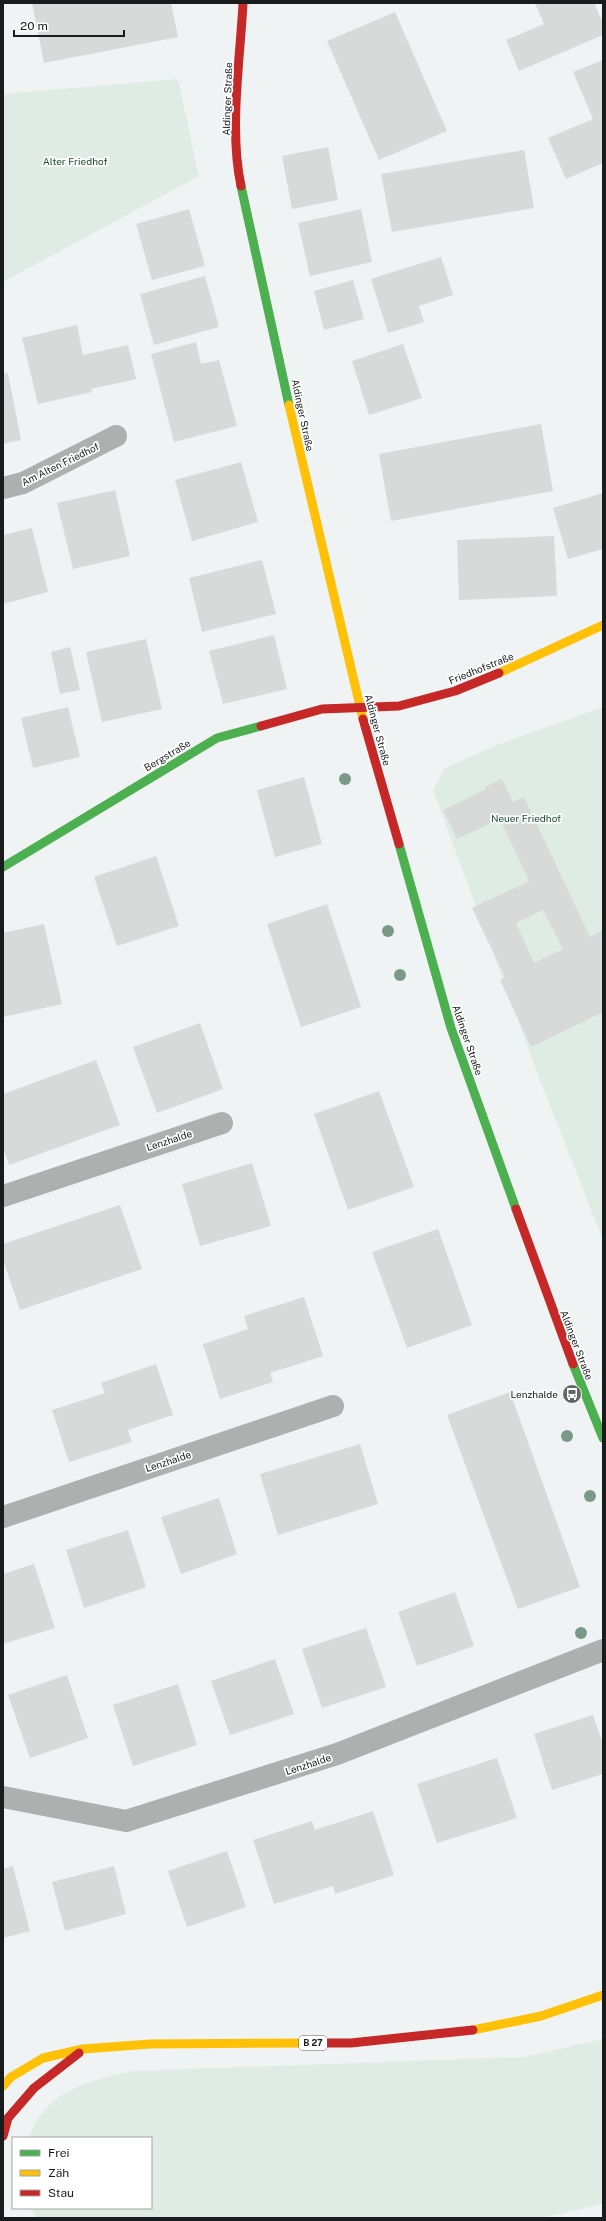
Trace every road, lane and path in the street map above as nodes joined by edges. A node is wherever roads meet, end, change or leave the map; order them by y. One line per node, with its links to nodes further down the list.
1 (243, 3): 5 (main road, Aldinger Straße)
2 (116, 436): 3 (street, Am Alten Friedhof)
3 (3, 488)
4 (603, 625): 5 (main road, Friedhofstraße)
5 (360, 708): 6 (main road, Bergstraße); 10 (main road, Aldinger Straße)
6 (3, 867)
7 (222, 1123): 8 (street, Lenzhalde)
8 (3, 1196)
9 (333, 1406): 11 (street, Lenzhalde)
10 (603, 1438)
11 (3, 1517)
12 (603, 1650): 13 (street, Lenzhalde)
13 (3, 1797)
14 (603, 1995): 15 (main road, B 27)
15 (83, 2049): 16 (main road, B 27); 17 (main road)
16 (3, 2086)
17 (3, 2136)

